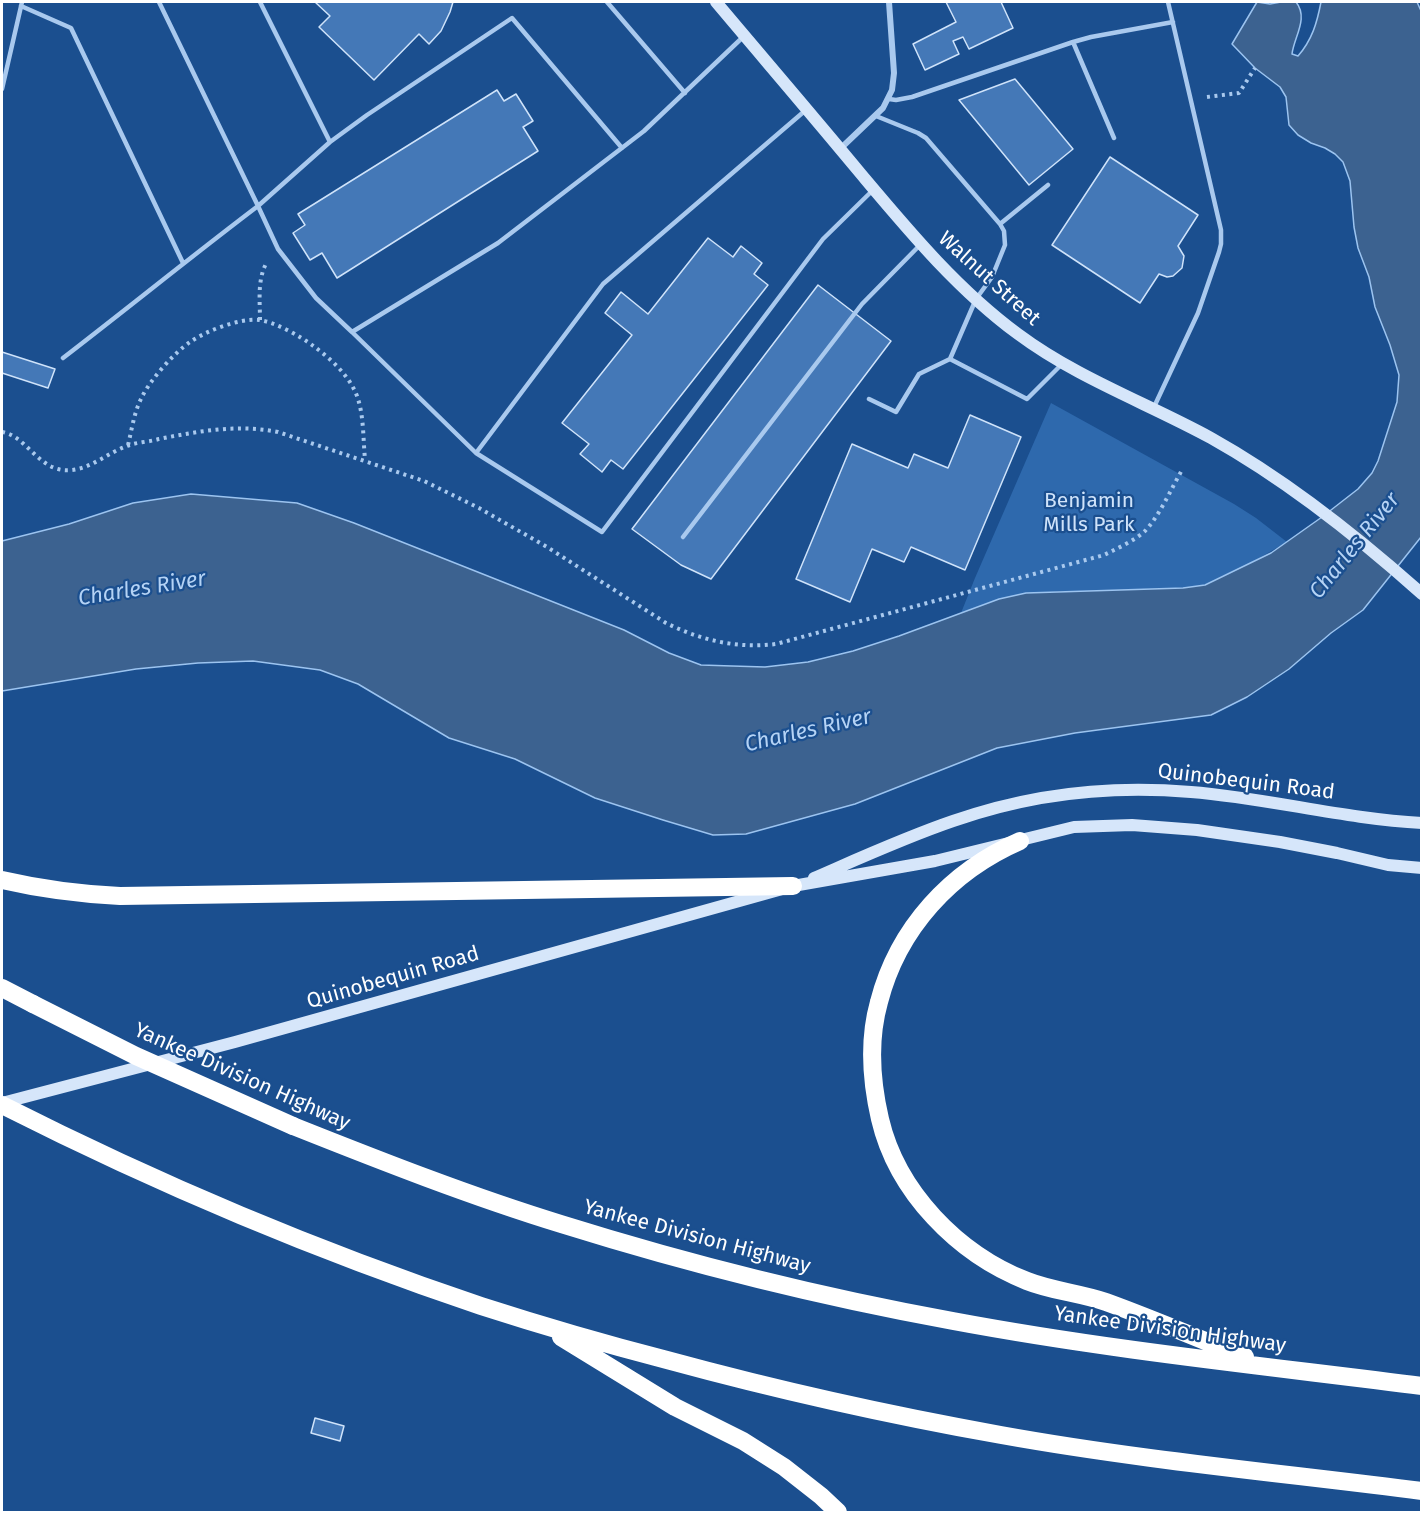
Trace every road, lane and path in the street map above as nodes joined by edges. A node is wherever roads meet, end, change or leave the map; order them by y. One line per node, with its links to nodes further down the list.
1 (159, 2): 24 (lane)
2 (260, 2): 19 (lane)
3 (608, 2): 13 (lane)
4 (716, 2): 9 (main road, Walnut Street)
5 (889, 2): 14 (street)
6 (1168, 2): 8 (lane)
7 (22, 4): 12 (lane); 28 (lane)
8 (1173, 22): 10 (lane); 15 (lane)
9 (745, 35): 13 (lane); 16 (main road, Walnut Street)
10 (1073, 42): 14 (lane); 18 (lane)
11 (1255, 68): 15 (path)
12 (2, 89)
13 (685, 93): 20 (lane)
14 (889, 99): 17 (street)
15 (1190, 99): 36 (lane)
16 (807, 109): 21 (main road, Walnut Street); 39 (lane)
17 (876, 116): 21 (street); 25 (lane)
18 (1114, 138)
19 (330, 142): 20 (lane); 24 (lane)
20 (622, 148): 31 (lane)
21 (840, 149): 23 (main road, Walnut Street)
22 (1048, 185): 25 (lane)
23 (874, 189): 26 (main road, Walnut Street); 39 (lane)
24 (258, 207): 27 (lane); 28 (lane)
25 (1000, 224): 29 (lane)
26 (921, 244): 29 (main road, Walnut Street); 42 (lane)
27 (278, 249): 30 (path); 31 (lane)
28 (183, 263): 32 (lane)
29 (976, 299): 33 (lane); 34 (main road, Walnut Street)
30 (260, 320): 38 (path); 40 (path)
31 (352, 332): 39 (lane)
32 (63, 358)
33 (950, 359): 34 (lane); 35 (lane)
34 (1062, 364): 36 (main road, Walnut Street)
35 (869, 399)
36 (1153, 410): 43 (main road, Walnut Street)
37 (2, 432): 38 (path)
38 (128, 445): 40 (path)
39 (476, 453)
40 (365, 460): 41 (path)
41 (1182, 470)
42 (683, 537)
43 (1422, 594)
44 (1422, 823): 50 (main road, Quinobequin Road)
45 (1020, 841): 46 (main road, Quinobequin Road); 50 (main road, Quinobequin Road); 54 (highway)
46 (1389, 865): 47 (main road, Quinobequin Road); 48 (main road)
47 (1422, 868)
48 (1422, 875)
49 (2, 880): 50 (highway)
50 (793, 886): 52 (main road, Quinobequin Road)
51 (2, 988): 54 (highway, Yankee Division Highway, bridge)
52 (2, 1104): 53 (highway)
53 (539, 1324): 56 (highway); 57 (highway)
54 (1269, 1366): 55 (highway, Yankee Division Highway)
55 (1422, 1386)
56 (1422, 1491)
57 (838, 1512)

